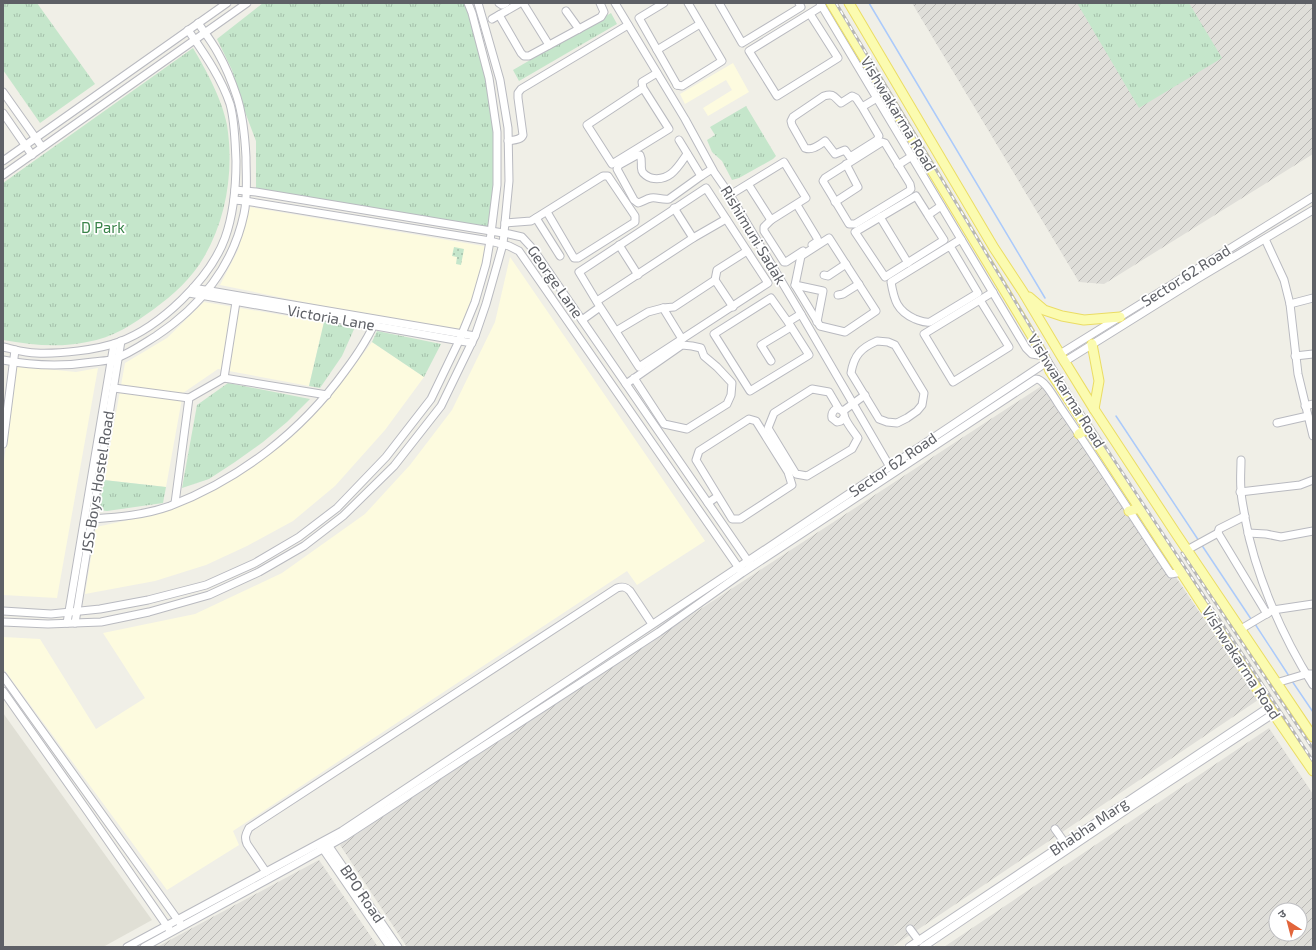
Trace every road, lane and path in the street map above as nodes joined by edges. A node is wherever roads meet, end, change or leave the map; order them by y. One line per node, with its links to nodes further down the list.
1 (227, 3): 21 (street)
2 (247, 3): 26 (street)
3 (468, 3): 78 (street)
4 (478, 3): 43 (street)
5 (500, 3): 6 (street)
6 (506, 3)
7 (521, 3): 19 (street); 28 (street)
8 (600, 3): 24 (street)
9 (615, 3): 23 (street, Rishimuni Sadak)
10 (664, 3): 29 (street)
11 (688, 3): 22 (street)
12 (719, 3): 15 (street)
13 (832, 3): 44 (main road, Vishwakarma Road)
14 (849, 3): 40 (main road, Vishwakarma Road)
15 (802, 4)
16 (821, 5): 18 (street); 30 (street)
17 (566, 11): 24 (street)
18 (810, 14): 31 (street); 31 (street)
19 (499, 15): 20 (street); 28 (street)
20 (492, 19)
21 (198, 23): 25 (street); 26 (street)
22 (700, 24): 29 (street); 33 (street)
23 (628, 25): 32 (street, Rishimuni Sadak); 43 (street)
24 (579, 29): 28 (street)
25 (188, 30): 27 (street); 41 (street)
26 (205, 33): 27 (street); 60 (street)
27 (194, 40): 47 (street); 59 (street)
28 (549, 45)
29 (657, 50): 33 (street)
30 (849, 52): 31 (street); 37 (street)
31 (838, 58)
32 (657, 73): 34 (street); 36 (street, Rishimuni Sadak)
33 (677, 85): 36 (street)
34 (643, 88): 34 (street)
35 (3, 92): 41 (street)
36 (671, 96): 55 (street, Rishimuni Sadak)
37 (877, 98): 38 (street); 51 (street)
38 (862, 107): 38 (street)
39 (3, 113): 45 (street)
40 (926, 134): 44 (main road); 46 (main road, Vishwakarma Road)
41 (35, 138): 45 (street); 47 (street)
42 (678, 140): 48 (street)
43 (508, 141): 76 (street)
44 (915, 142): 49 (main road, Vishwakarma Road)
45 (25, 145): 50 (street); 52 (street)
46 (934, 146): 49 (main road); 99 (main road, Vishwakarma Road)
47 (42, 148): 50 (street)
48 (687, 154): 57 (street); 57 (street)
49 (922, 154): 131 (main road, Vishwakarma Road)
50 (32, 155): 56 (street)
51 (912, 156): 54 (street); 67 (street)
52 (3, 161)
53 (846, 164): 54 (street); 65 (street); 65 (street)
54 (898, 165): 65 (street)
55 (712, 169): 57 (street); 61 (street, Rishimuni Sadak)
56 (3, 175)
57 (701, 176)
58 (748, 184): 61 (street); 66 (street); 75 (street)
59 (235, 190): 60 (street, George Lane); 63 (street)
60 (246, 191): 64 (street); 78 (street, George Lane)
61 (730, 195): 110 (street, Rishimuni Sadak)
62 (1313, 197): 77 (street, Sector 62 Road)
63 (234, 200): 64 (street, George Lane); 97 (street)
64 (245, 201): 84 (street, George Lane); 100 (street)
65 (835, 202)
66 (797, 205): 75 (street); 75 (street)
67 (941, 206): 71 (street); 82 (street)
68 (674, 208): 74 (street); 81 (street); 86 (street)
69 (1313, 210): 80 (street, Sector 62 Road)
70 (547, 212): 70 (street); 73 (street)
71 (928, 215): 72 (street); 90 (street)
72 (880, 217): 90 (street); 90 (street)
73 (536, 218): 76 (street); 89 (street)
74 (726, 219): 81 (street); 88 (street)
75 (771, 220)
76 (505, 223): 79 (street)
77 (1267, 226): 80 (street); 111 (street, Sector 62 Road)
78 (491, 231): 79 (street, George Lane); 84 (street)
79 (504, 233): 85 (street); 113 (street, George Lane)
80 (1272, 234): 83 (street, Sector 62 Road)
81 (693, 238): 92 (street)
82 (961, 239): 87 (street); 98 (street)
83 (1265, 239): 107 (street); 123 (street, Sector 62 Road)
84 (490, 241): 85 (street, George Lane); 119 (street)
85 (503, 244): 121 (street); 176 (street, George Lane)
86 (619, 245): 92 (street); 105 (street)
87 (950, 246): 87 (street)
88 (747, 251): 94 (street); 108 (street)
89 (560, 256)
90 (908, 263)
91 (846, 264): 93 (street); 95 (street); 96 (street)
92 (638, 275): 105 (street)
93 (824, 276)
94 (715, 280): 108 (street); 109 (street)
95 (859, 284): 101 (street); 114 (street)
96 (795, 285): 106 (street); 114 (street)
97 (191, 291): 100 (street, Victoria Lane); 112 (street)
98 (993, 292): 103 (street); 131 (street)
99 (1023, 292): 111 (main road); 130 (main road, Vishwakarma Road)
100 (205, 293): 104 (street, Victoria Lane); 115 (street, Victoria Lane); 117 (street)
101 (838, 295)
102 (1313, 298): 107 (street)
103 (980, 300): 103 (street)
104 (236, 302): 115 (street, Victoria Lane); 136 (street)
105 (599, 304): 113 (street); 118 (street)
106 (806, 304): 110 (street); 114 (street)
107 (1290, 304): 129 (street)
108 (733, 307): 120 (street)
109 (663, 308): 118 (street); 120 (street)
110 (801, 315): 116 (street); 143 (street, Rishimuni Sadak)
111 (1120, 317): 130 (street, Sector 62 Road)
112 (156, 320): 117 (street); 122 (street)
113 (582, 320): 138 (street, George Lane)
114 (817, 322)
115 (375, 323): 119 (street, Victoria Lane); 140 (street)
116 (790, 326): 116 (street); 134 (street)
117 (163, 331): 128 (street)
118 (616, 332): 120 (street)
119 (461, 338): 121 (street, Victoria Lane); 180 (street)
120 (682, 339)
121 (474, 340): 185 (street)
122 (118, 342): 125 (street); 128 (street, JSS Boys Hostel Road); 133 (street, JSS Boys Hostel Road)
123 (1092, 344): 130 (street, Sector 62 Road); 146 (main road)
124 (4, 347): 125 (street); 127 (street)
125 (15, 350): 135 (street)
126 (1313, 354): 129 (street)
127 (3, 356)
128 (119, 356): 133 (street); 139 (street, JSS Boys Hostel Road)
129 (1296, 356): 145 (street)
130 (1062, 358): 146 (main road, Vishwakarma Road)
131 (1046, 359): 150 (main road, Vishwakarma Road); 151 (street, Sector 62 Road)
132 (3, 360): 135 (street)
133 (111, 360): 135 (street); 159 (street, JSS Boys Hostel Road)
134 (771, 360)
135 (13, 362): 154 (street)
136 (224, 378): 140 (street); 142 (street)
137 (634, 378): 137 (street); 138 (street)
138 (626, 384): 161 (street, George Lane)
139 (114, 388): 142 (street); 159 (street, JSS Boys Hostel Road)
140 (327, 395): 162 (street)
141 (865, 396): 141 (street); 143 (street)
142 (190, 398): 162 (street)
143 (854, 404): 147 (street); 156 (street, Rishimuni Sadak)
144 (1313, 404): 145 (street)
145 (1305, 406): 148 (street)
146 (1094, 409): 165 (main road, Vishwakarma Road)
147 (842, 412): 147 (street)
148 (1308, 416): 149 (street); 153 (street)
149 (1277, 423)
150 (1088, 428): 152 (main road); 163 (main road, Vishwakarma Road)
151 (954, 429): 152 (street, Sector 62 Road); 156 (street, Sector 62 Road); 175 (street, Sector 62 Road)
152 (1079, 434): 164 (street)
153 (1313, 436)
154 (3, 444)
155 (1241, 460): 158 (street)
156 (890, 467): 175 (street, Sector 62 Road)
157 (1313, 480): 158 (street)
158 (1240, 492): 166 (street)
159 (92, 496): 167 (street, JSS Boys Hostel Road); 181 (street, JSS Boys Hostel Road)
160 (718, 496): 160 (street); 161 (street)
161 (708, 502): 175 (street, George Lane)
162 (175, 503): 167 (street)
163 (1140, 508): 164 (main road); 168 (main road, Vishwakarma Road)
164 (1129, 511): 177 (street)
165 (1165, 516): 168 (main road); 170 (main road, Vishwakarma Road)
166 (1245, 516): 171 (street); 172 (street)
167 (92, 519): 180 (street, JSS Boys Hostel Road)
168 (1152, 525): 173 (main road, Vishwakarma Road)
169 (1313, 531): 172 (street)
170 (1175, 532): 173 (main road); 174 (main road, Vishwakarma Road)
171 (1218, 533): 174 (street); 182 (street)
172 (1248, 533): 182 (street)
173 (1162, 540): 177 (main road, Vishwakarma Road)
174 (1187, 550): 187 (main road, Vishwakarma Road)
175 (750, 564): 176 (street, Sector 62 Road)
176 (740, 570): 186 (street); 200 (street)
177 (1182, 572): 193 (main road, Vishwakarma Road)
178 (1313, 604): 182 (street)
179 (3, 610): 181 (street)
180 (77, 611): 181 (street); 185 (street, JSS Boys Hostel Road)
181 (69, 612): 184 (street, JSS Boys Hostel Road)
182 (1270, 612): 187 (street); 188 (street)
183 (3, 622): 184 (street)
184 (67, 623): 185 (street)
185 (75, 623)
186 (652, 624): 200 (street); 201 (street)
187 (1241, 629): 190 (main road, Vishwakarma Road)
188 (1310, 674): 190 (street); 191 (street)
189 (3, 676): 202 (street)
190 (1276, 683): 196 (main road, Vishwakarma Road)
191 (1313, 684)
192 (3, 691): 203 (street)
193 (1271, 710): 194 (street, Bhabha Marg); 195 (street, Bhabha Marg); 197 (main road, Vishwakarma Road)
194 (1248, 720): 195 (street); 199 (street, Bhabha Marg)
195 (1253, 727): 207 (street, Bhabha Marg)
196 (1313, 737)
197 (1313, 770)
198 (1055, 829): 199 (street)
199 (1065, 843): 207 (street, Bhabha Marg)
200 (324, 845): 201 (street); 204 (street); 210 (street, BPO Road); 211 (street, BPO Road)
201 (266, 872): 202 (street)
202 (178, 920): 203 (street); 204 (street)
203 (167, 926): 206 (street); 208 (street)
204 (183, 926): 206 (street)
205 (910, 929): 207 (street)
206 (172, 932): 209 (street)
207 (921, 944): 212 (street, Bhabha Marg)
208 (127, 947)
209 (144, 947)
210 (390, 947)
211 (398, 947)
212 (909, 947)

